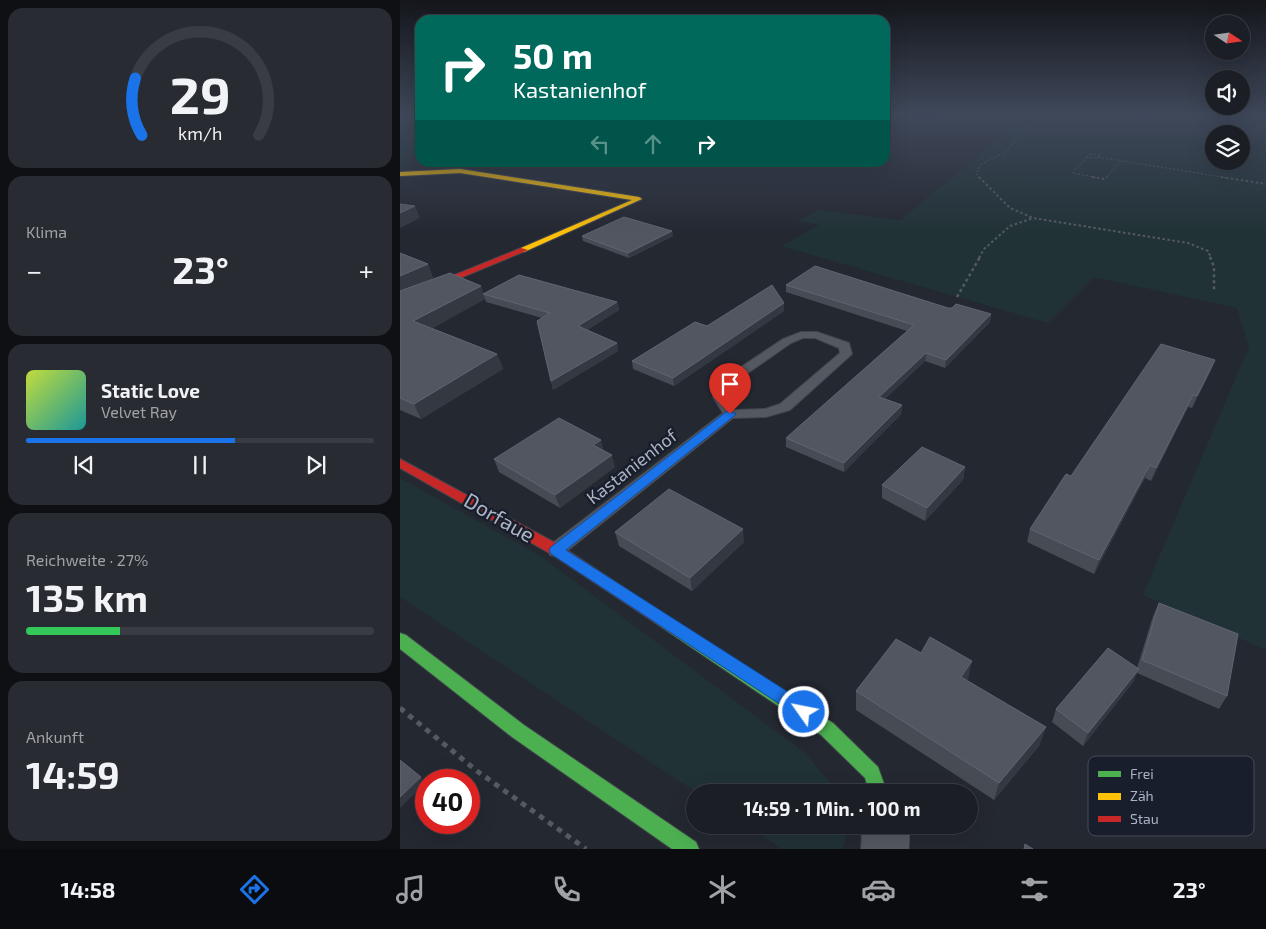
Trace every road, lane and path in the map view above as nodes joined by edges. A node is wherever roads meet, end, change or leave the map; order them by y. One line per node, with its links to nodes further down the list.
1 (1003, 154): 5 (path)
2 (1121, 160): 2 (path); 4 (path)
3 (400, 174): 8 (street)
4 (1266, 184)
5 (1033, 218): 6 (path); 7 (path)
6 (1214, 292)
7 (957, 297)
8 (400, 300)
9 (730, 414): 9 (lane); 11 (lane, Kastanienhof)
10 (400, 463): 11 (street, Dorfaue)
11 (556, 550): 14 (street, Dorfaue)
12 (400, 640): 17 (street)
13 (400, 708): 16 (path)
14 (875, 784)
15 (886, 834): 18 (street)
16 (586, 849)
17 (689, 849)
18 (885, 849)

